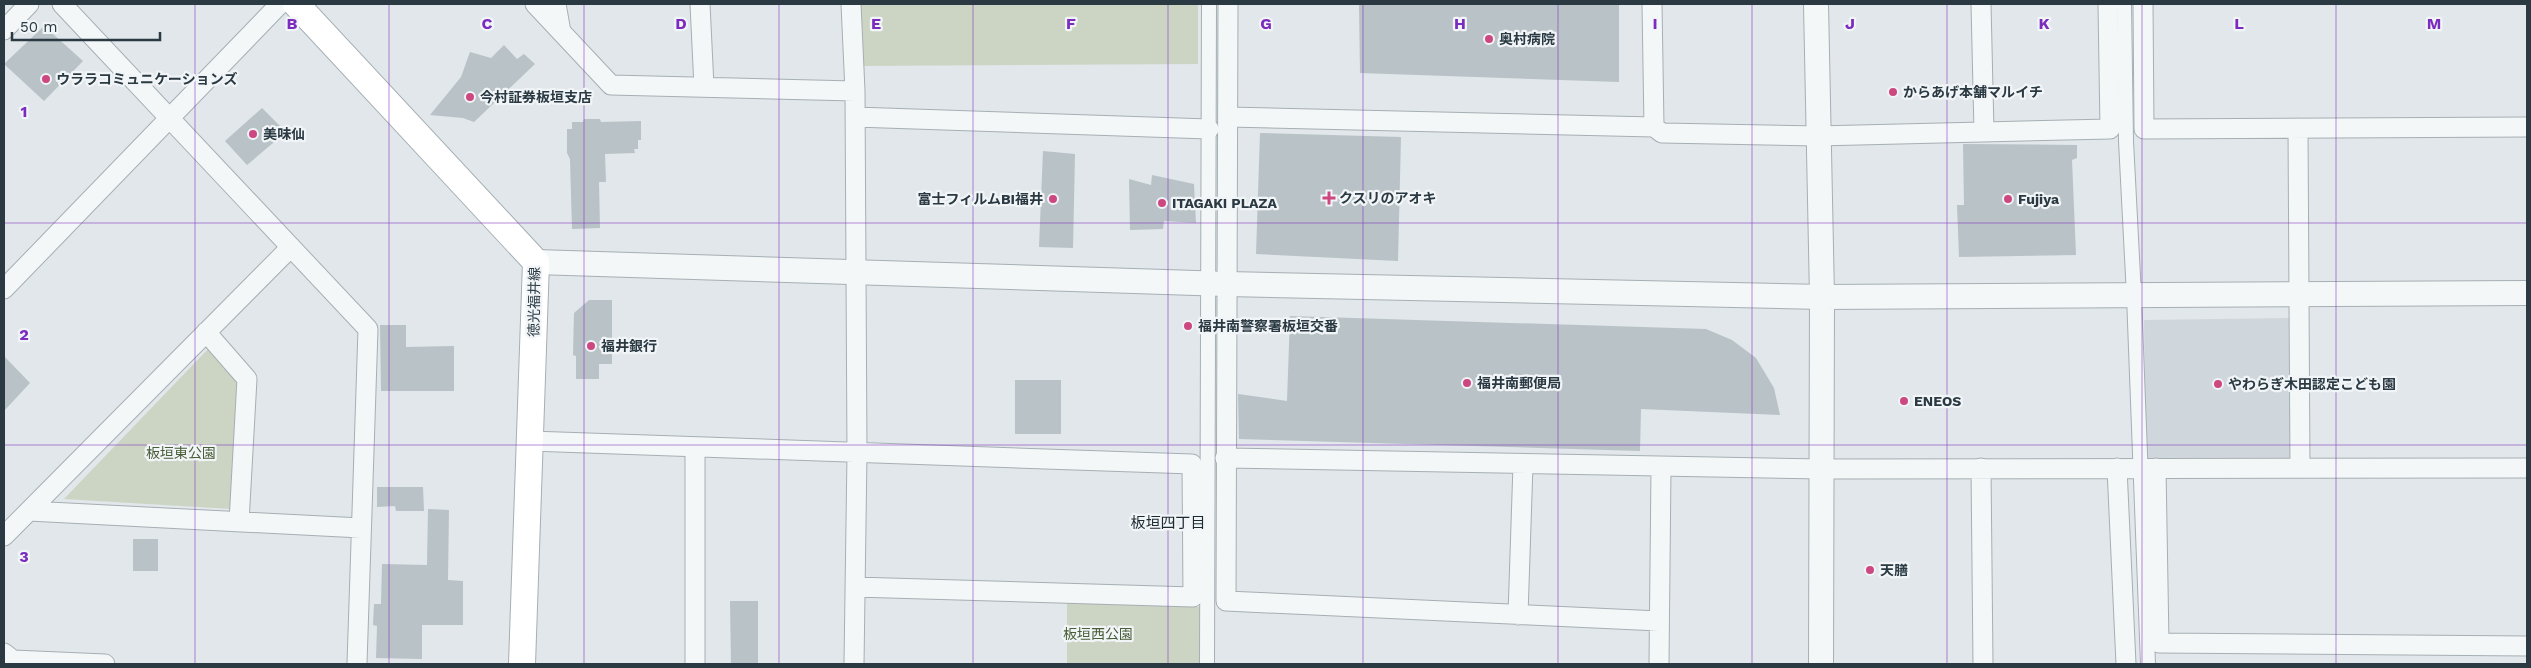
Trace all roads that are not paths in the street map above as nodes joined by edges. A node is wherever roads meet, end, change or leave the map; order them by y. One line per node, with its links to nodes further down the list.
1 (29, 4): 17 (street)
2 (62, 4): 23 (street)
3 (280, 4): 23 (street)
4 (296, 4): 31 (main road, 徳光福井線)
5 (535, 4): 18 (street)
6 (556, 4): 18 (street)
7 (700, 4): 19 (street)
8 (851, 4): 20 (street)
9 (1209, 4): 26 (street)
10 (1228, 4): 22 (street)
11 (1652, 4): 24 (street)
12 (1816, 4): 29 (street)
13 (1981, 4): 28 (street)
14 (2108, 4): 28 (street)
15 (2124, 4): 37 (street)
16 (2143, 4): 27 (street)
17 (4, 30)
18 (561, 32): 19 (street)
19 (704, 87): 20 (street)
20 (855, 91): 21 (street)
21 (854, 117): 26 (street); 32 (street)
22 (1228, 117): 24 (street); 33 (street)
23 (169, 118): 30 (street); 34 (street)
24 (1654, 127): 29 (street)
25 (2527, 127): 27 (street)
26 (1209, 128): 33 (street)
27 (2298, 128): 36 (street)
28 (1984, 132): 29 (street)
29 (1817, 136): 38 (street)
30 (291, 247): 39 (street); 54 (street)
31 (536, 262): 32 (street); 40 (main road, 徳光福井線)
32 (855, 272): 33 (street); 42 (street)
33 (1218, 284): 38 (street); 43 (street); 66 (street)
34 (4, 289)
35 (2527, 293): 36 (street)
36 (2298, 295): 37 (street); 49 (street)
37 (2134, 296): 38 (street); 48 (street)
38 (1822, 297): 51 (street)
39 (206, 332): 52 (street); 53 (street)
40 (530, 441): 41 (street); 63 (main road, 徳光福井線)
41 (695, 447): 42 (street); 64 (street)
42 (857, 453): 56 (street); 56 (street)
43 (1225, 458): 44 (street); 57 (street)
44 (1523, 464): 45 (street); 57 (street)
45 (1661, 468): 51 (street); 58 (street)
46 (1981, 468): 47 (street); 51 (street); 69 (street)
47 (2117, 468): 48 (street); 70 (street)
48 (2148, 468): 49 (street); 59 (street); 71 (street)
49 (2300, 468): 50 (street)
50 (2527, 468)
51 (1823, 469): 68 (street)
52 (29, 510): 53 (street); 55 (street)
53 (239, 522): 54 (street)
54 (361, 528): 62 (street)
55 (4, 536)
56 (855, 587): 65 (street)
57 (1518, 615): 58 (street)
58 (1659, 621): 67 (street)
59 (2527, 646)
60 (9, 659): 61 (street)
61 (105, 664)
62 (357, 664)
63 (522, 664)
64 (695, 664)
65 (854, 664)
66 (1207, 664)
67 (1659, 664)
68 (1821, 664)
69 (1983, 664)
70 (2126, 664)
71 (2148, 664)

